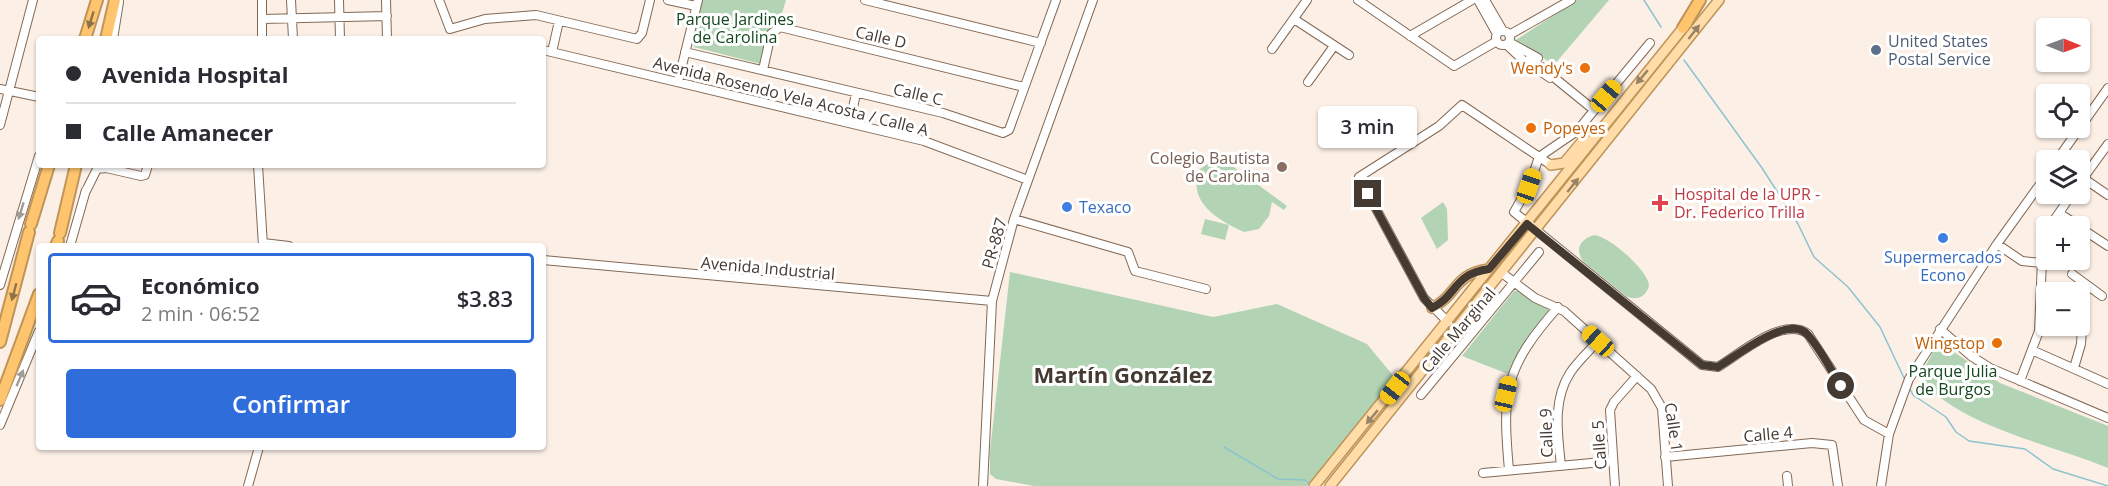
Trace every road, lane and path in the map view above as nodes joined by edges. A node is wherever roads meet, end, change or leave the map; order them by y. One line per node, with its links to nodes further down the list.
1 (33, 0): 59 (street)
2 (97, 0): 35 (highway, one-way to 35)
3 (115, 0): 36 (highway)
4 (120, 0): 37 (street)
5 (262, 0): 30 (street)
6 (291, 0): 29 (street)
7 (339, 0): 28 (street)
8 (386, 0): 27 (street)
9 (439, 0): 33 (street)
10 (650, 0): 33 (street)
11 (668, 0): 26 (street)
12 (865, 0): 44 (street)
13 (1056, 0): 44 (street, Calle C)
14 (1093, 0): 31 (street, PR-887)
15 (1098, 0): 31 (street, PR-887)
16 (1307, 0): 32 (street)
17 (1373, 0): 25 (street)
18 (1472, 0): 42 (street)
19 (1478, 0): 43 (street)
20 (1485, 0): 43 (street)
21 (1571, 0): 43 (street)
22 (1700, 0): 34 (highway)
23 (1706, 0): 34 (main road)
24 (1719, 0): 91 (main road, one-way to 24)
25 (1361, 2): 42 (street)
26 (697, 3): 50 (street)
27 (387, 16): 28 (street); 41 (street)
28 (340, 17): 29 (street); 40 (street)
29 (292, 18): 30 (street); 39 (street)
30 (262, 19): 38 (street)
31 (1086, 19): 80 (street, PR-887)
32 (1294, 19): 46 (street); 47 (street)
33 (559, 21): 49 (street)
34 (1683, 28): 66 (main road, one-way to 66)
35 (86, 36)
36 (111, 36)
37 (111, 36)
38 (261, 36)
39 (293, 36)
40 (340, 36)
41 (387, 36)
42 (1410, 36): 43 (street)
43 (1503, 38): 52 (street)
44 (1041, 43): 57 (street, Calle C)
45 (1650, 43): 63 (street)
46 (1334, 46): 51 (street); 56 (street)
47 (1272, 50)
48 (546, 51): 49 (street, Avenida Rosendo Vela Acosta / Calle A)
49 (552, 52): 55 (street, Avenida Rosendo Vela Acosta / Calle A)
50 (685, 52): 53 (street, Calle C); 55 (street)
51 (1349, 55)
52 (1526, 56): 54 (street); 54 (street)
53 (763, 70): 57 (street, Calle D); 61 (street, Calle C)
54 (1560, 81): 63 (street)
55 (678, 82): 64 (street, Avenida Rosendo Vela Acosta / Calle A)
56 (1308, 82)
57 (1024, 87): 61 (street, Calle C)
58 (0, 89): 59 (street)
59 (9, 90): 62 (street); 65 (street)
60 (2107, 91): 68 (street)
61 (856, 93): 64 (street)
62 (36, 97)
63 (1594, 110): 69 (street)
64 (850, 123): 80 (street, Avenida Rosendo Vela Acosta / Calle A)
65 (0, 125)
66 (1602, 126): 70 (main road); 90 (main road)
67 (2108, 144): 78 (street)
68 (2064, 150)
69 (1539, 156): 70 (street); 90 (street); 114 (street)
70 (1551, 165)
71 (36, 166): 107 (street, one-way to 107)
72 (48, 168): 120 (highway, one-way to 120)
73 (75, 168): 93 (highway)
74 (90, 168): 83 (street)
75 (116, 168): 79 (street)
76 (147, 168): 79 (street)
77 (258, 168): 95 (street)
78 (2090, 169)
79 (120, 171): 83 (street)
80 (1028, 180): 89 (street, PR-887)
81 (2090, 186): 84 (street)
82 (2036, 190): 96 (street)
83 (85, 193): 94 (street)
84 (2108, 195)
85 (2065, 204): 86 (street)
86 (2059, 213): 87 (street); 88 (street)
87 (2057, 216)
88 (2063, 216)
89 (1014, 219): 109 (street); 111 (street, PR-887)
90 (1527, 224): 91 (street); 101 (main road)
91 (1536, 230): 103 (main road); 130 (street)
92 (2090, 234): 97 (street)
93 (58, 240)
94 (71, 243)
95 (263, 243)
96 (1997, 244): 100 (street); 116 (street)
97 (2108, 246)
98 (1539, 252): 106 (street, Calle Marginal)
99 (546, 260): 111 (street, Avenida Industrial)
100 (2036, 262)
101 (1489, 269): 114 (main road); 115 (main road)
102 (2042, 270): 121 (street)
103 (1502, 273): 106 (street, Calle 1); 142 (main road)
104 (2072, 274): 105 (street)
105 (2083, 282)
106 (1515, 283): 113 (street, Calle 1); 126 (street, Calle Marginal)
107 (0, 285)
108 (2090, 287): 110 (street)
109 (1206, 289)
110 (2102, 296)
111 (992, 300): 139 (street, PR-887)
112 (36, 302): 127 (highway)
113 (1558, 307): 119 (street, Calle 1); 135 (street)
114 (1432, 308): 115 (street)
115 (1448, 322): 141 (main road, one-way to 141)
116 (1941, 329): 124 (street); 130 (street)
117 (2082, 336): 122 (street)
118 (36, 338): 129 (street, one-way to 118)
119 (1598, 341): 123 (street, Calle 1); 134 (street, Calle 9)
120 (0, 342)
121 (2034, 351): 122 (street); 124 (street)
122 (2074, 368): 125 (street)
123 (1637, 376): 132 (street, Calle 1); 133 (street, Calle 5)
124 (2020, 381): 128 (street)
125 (2108, 384)
126 (1421, 395)
127 (0, 400)
128 (2108, 418)
129 (0, 425)
130 (1889, 434): 147 (street)
131 (258, 450): 138 (street)
132 (1665, 457): 144 (street, Calle 1); 146 (street, Calle 4)
133 (1613, 461): 134 (street); 143 (street, Calle 5)
134 (1561, 466): 135 (street)
135 (1509, 470): 136 (street)
136 (1483, 473)
137 (1787, 476): 145 (street)
138 (248, 486)
139 (983, 486): 140 (street)
140 (988, 486)
141 (1314, 486)
142 (1330, 486)
143 (1615, 486)
144 (1668, 486)
145 (1788, 486)
146 (1838, 486)
147 (1881, 486)

